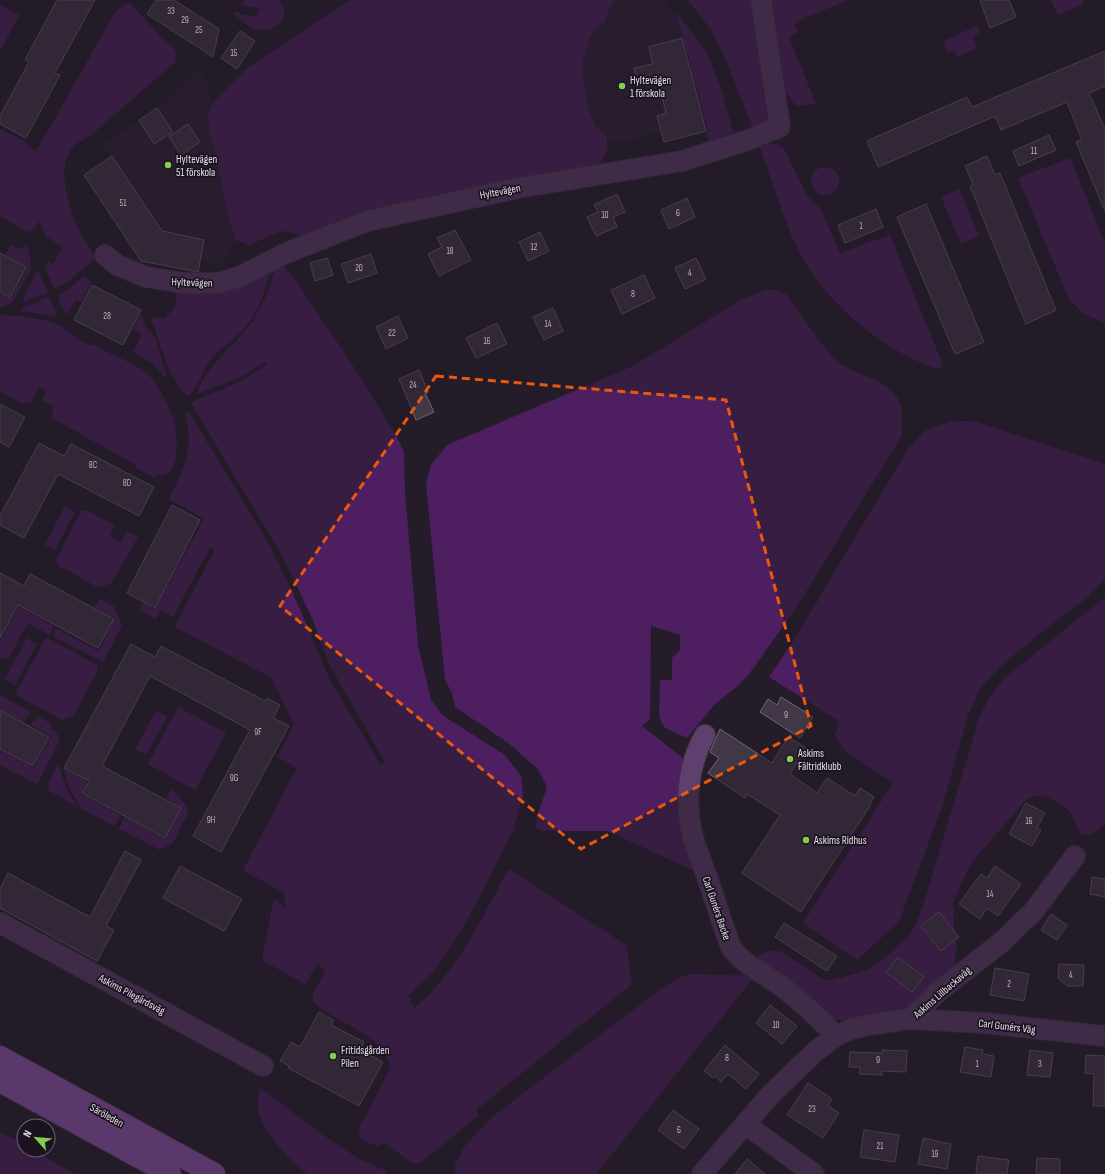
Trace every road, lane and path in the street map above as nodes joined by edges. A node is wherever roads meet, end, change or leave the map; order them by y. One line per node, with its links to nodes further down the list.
1 (760, 0): 2 (street, Hyltevägen)
2 (105, 255)
3 (705, 735): 7 (street, Carl Gunérs Backe)
4 (1075, 856): 6 (street, Askims Lillbackaväg)
5 (0, 923): 10 (street, Askims Pilegårdsväg)
6 (910, 1019): 7 (street, Askims Lillbackaväg); 8 (street, Carl Gunérs Väg)
7 (836, 1036): 12 (street, Askims Lillbackaväg)
8 (1105, 1036)
9 (0, 1057): 14 (main road, Säröleden)
10 (263, 1066)
11 (0, 1081): 13 (main road, Säröleden)
12 (745, 1124): 15 (street, Askims Lillbackaväg); 16 (street)
13 (170, 1174)
14 (214, 1174)
15 (702, 1174)
16 (814, 1174)

